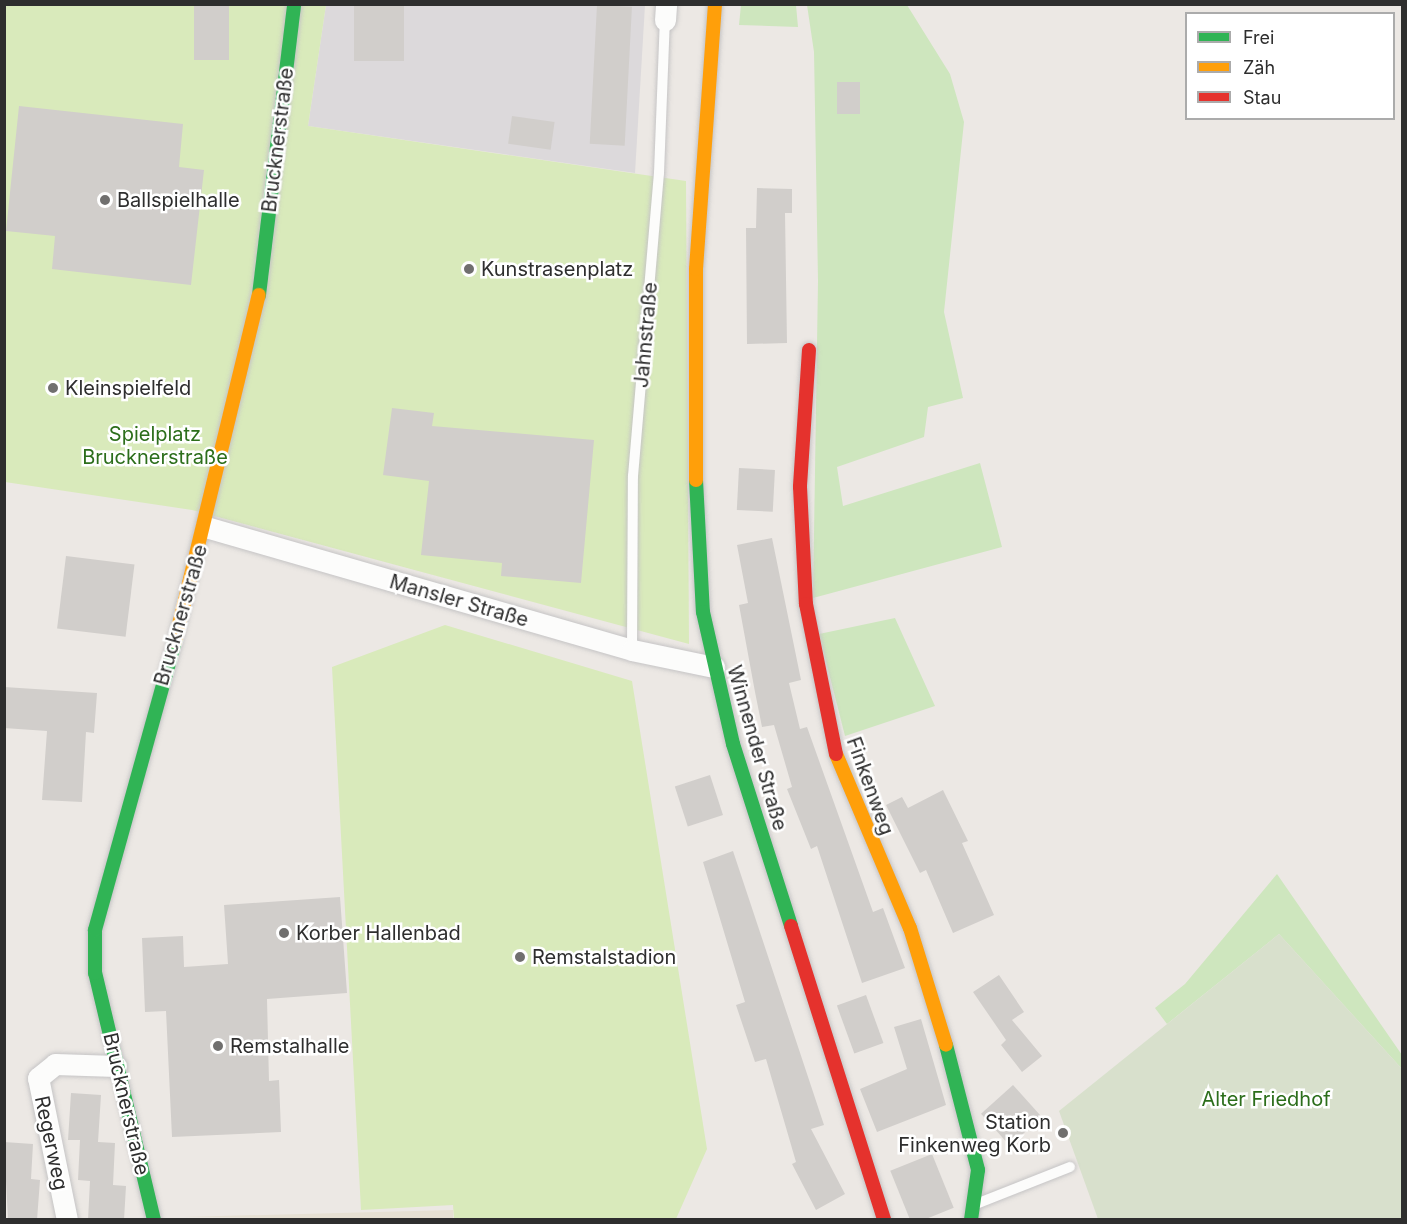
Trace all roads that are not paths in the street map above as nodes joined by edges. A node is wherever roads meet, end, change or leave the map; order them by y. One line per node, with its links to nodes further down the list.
1 (294, 4): 5 (street, Brucknerstraße)
2 (715, 4): 7 (street, Winnender Straße)
3 (666, 12): 6 (lane, Jahnstraße)
4 (809, 350): 10 (street, Finkenweg)
5 (207, 527): 6 (street, Mansler Straße); 8 (street, Brucknerstraße)
6 (632, 651): 7 (street, Mansler Straße)
7 (714, 667): 13 (street, Winnender Straße)
8 (116, 1066): 11 (street, Regerweg); 12 (street, Brucknerstraße)
9 (1070, 1167): 10 (lane)
10 (976, 1204): 14 (street, Finkenweg)
11 (66, 1220)
12 (154, 1220)
13 (884, 1220)
14 (971, 1220)

